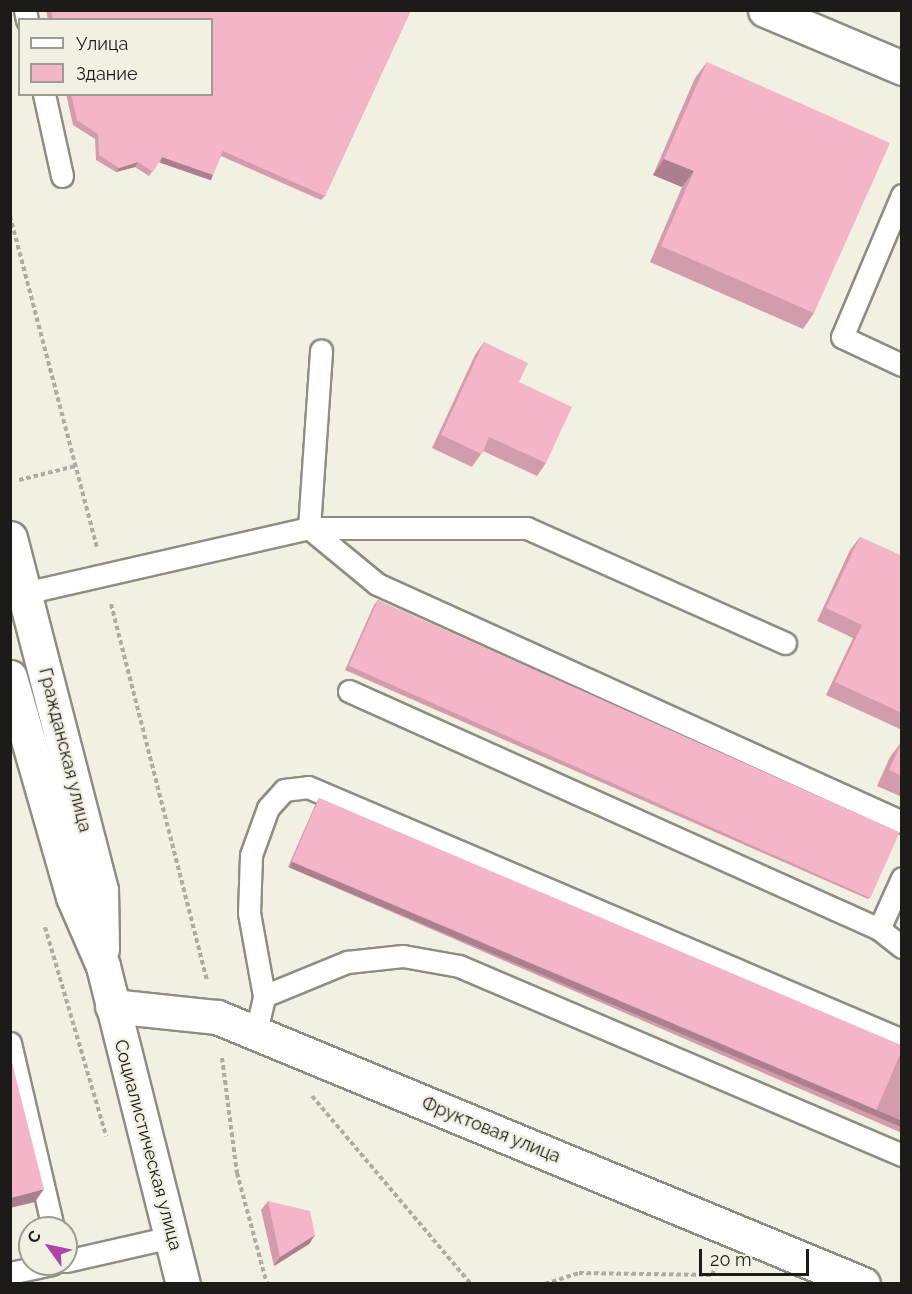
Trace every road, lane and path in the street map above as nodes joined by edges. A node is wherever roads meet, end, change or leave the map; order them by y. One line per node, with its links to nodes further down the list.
1 (765, 10): 2 (street)
2 (902, 69)
3 (44, 96): 4 (lane)
4 (62, 176)
5 (902, 195): 8 (lane)
6 (10, 216): 9 (path)
7 (321, 350): 11 (lane)
8 (902, 365)
9 (76, 466): 10 (path); 13 (path)
10 (19, 480)
11 (309, 528): 13 (lane); 15 (lane); 18 (lane)
12 (10, 538): 14 (street, Гражданская улица)
13 (105, 578): 14 (lane); 26 (path)
14 (25, 593): 23 (street, Гражданская улица)
15 (785, 643)
16 (10, 677): 23 (street, Гражданская улица)
17 (349, 691): 21 (lane)
18 (902, 822)
19 (902, 878): 21 (lane)
20 (41, 914): 31 (path)
21 (879, 929): 22 (lane)
22 (902, 947)
23 (103, 966): 25 (street, Гражданская улица)
24 (264, 996): 27 (lane); 28 (lane); 32 (lane)
25 (112, 1006): 26 (street, Фруктовая улица); 35 (street, Социалистическая улица)
26 (217, 1017): 27 (street, Фруктовая улица); 38 (path)
27 (256, 1032): 34 (street, Фруктовая улица)
28 (902, 1041)
29 (10, 1042): 33 (lane)
30 (303, 1086): 39 (path)
31 (108, 1142)
32 (902, 1155)
33 (50, 1216)
34 (731, 1229): 40 (path); 41 (street, Фруктовая улица)
35 (172, 1237): 36 (lane); 37 (street, Социалистическая улица)
36 (78, 1258)
37 (183, 1284)
38 (267, 1284)
39 (471, 1284)
40 (545, 1284)
41 (863, 1284)

